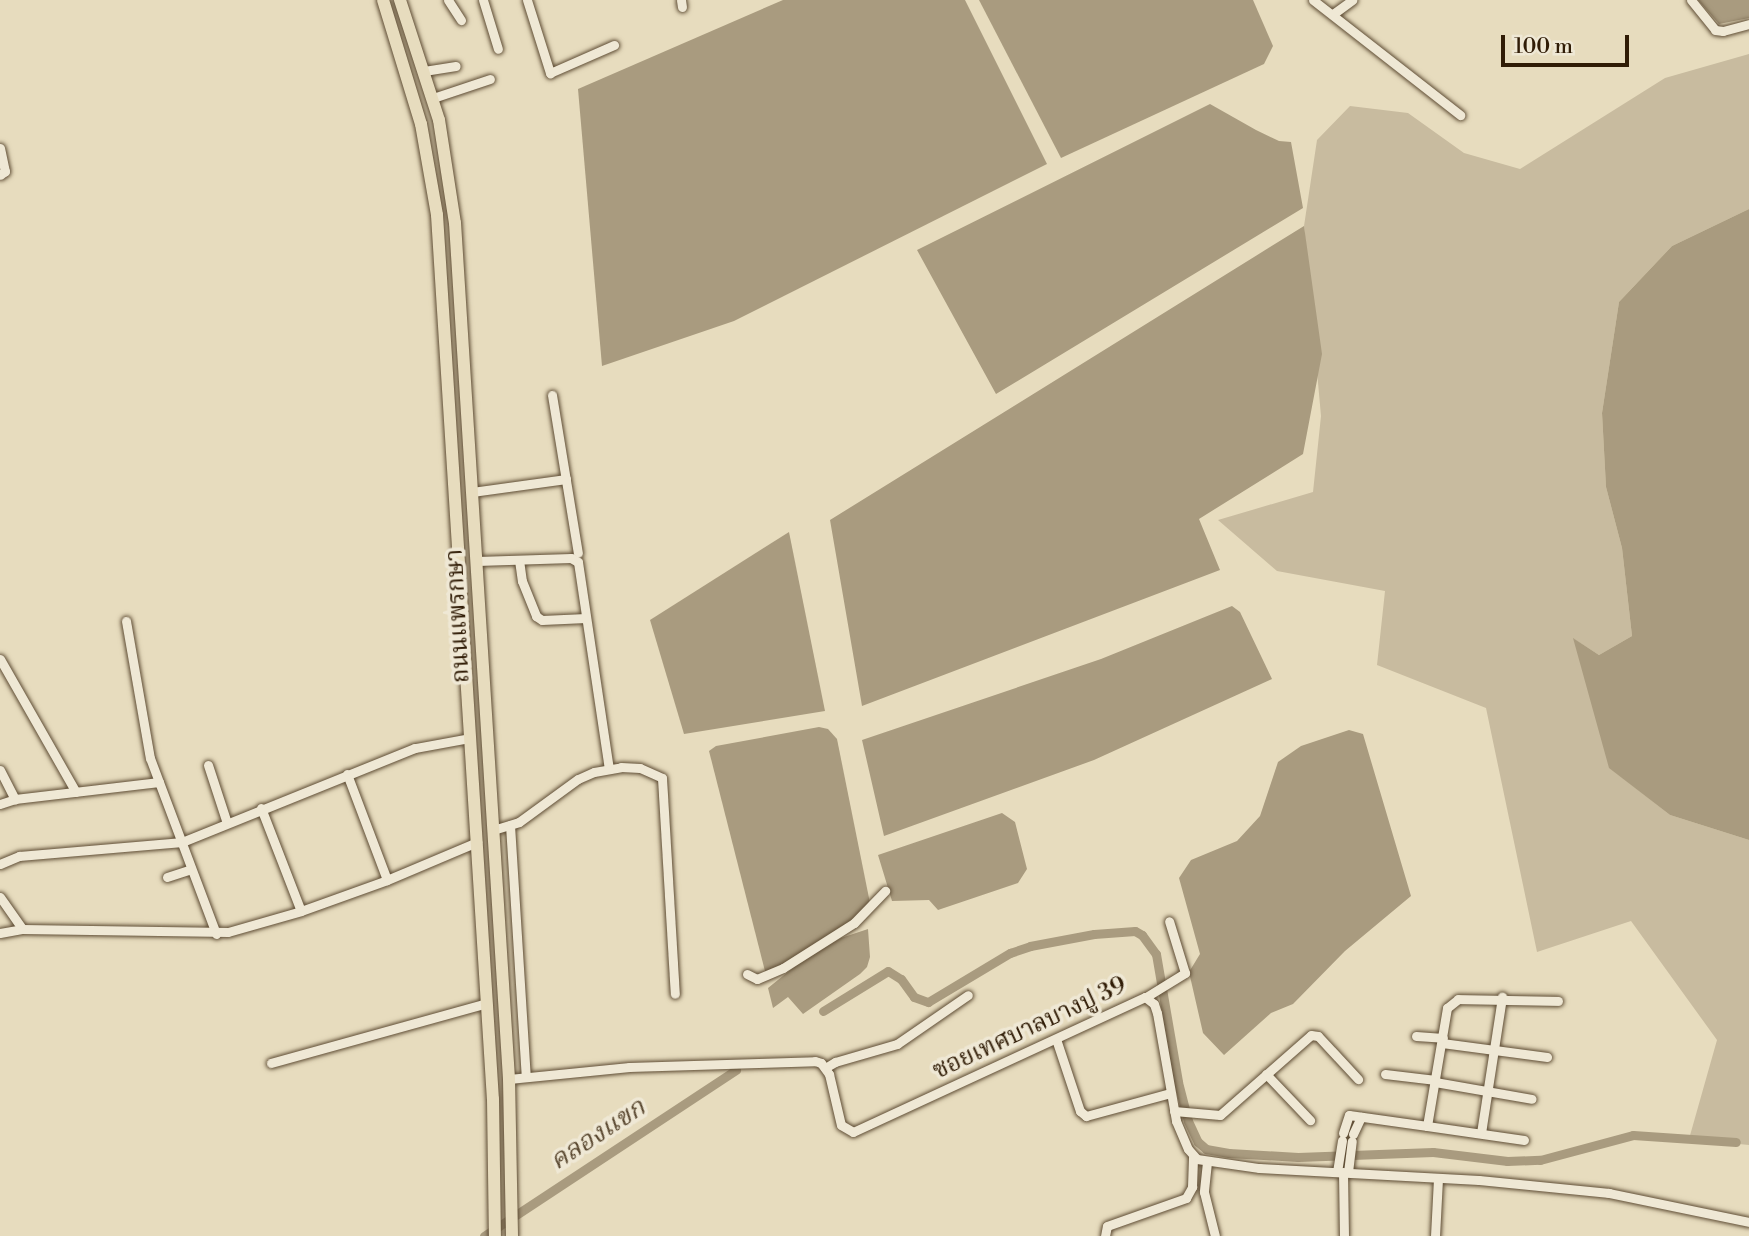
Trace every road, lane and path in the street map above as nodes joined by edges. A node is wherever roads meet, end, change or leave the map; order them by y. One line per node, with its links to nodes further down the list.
1 (383, 0): 28 (main road, ถนนแพรกษา)
2 (400, 0): 15 (main road, ถนนแพรกษา)
3 (448, 0): 10 (street)
4 (483, 0): 13 (street)
5 (527, 0): 12 (street)
6 (1313, 0): 9 (street)
7 (1352, 0): 9 (street)
8 (1691, 0): 11 (street)
9 (1333, 14): 18 (street)
10 (461, 20)
11 (1749, 24)
12 (614, 46)
13 (498, 50)
14 (456, 66): 15 (street)
15 (424, 71): 17 (main road, ถนนแพรกษา)
16 (490, 79): 17 (street)
17 (433, 98): 23 (main road, ถนนแพรกษา)
18 (1460, 115)
19 (0, 148): 20 (street)
20 (0, 175)
21 (552, 395): 22 (street)
22 (566, 479): 23 (street); 24 (street)
23 (472, 492): 26 (main road, ถนนแพรกษา)
24 (578, 553)
25 (519, 560): 26 (street); 29 (street); 29 (street)
26 (477, 561): 27 (main road, ถนนแพรกษา)
27 (478, 582): 28 (main road); 44 (main road, ถนนแพรกษา)
28 (461, 584): 32 (main road, ถนนแพรกษา)
29 (586, 618): 34 (street)
30 (126, 621): 37 (street)
31 (0, 659): 38 (street)
32 (470, 738): 36 (street); 46 (main road, ถนนแพรกษา)
33 (208, 765): 42 (street)
34 (609, 769): 43 (street); 59 (street)
35 (0, 770): 39 (street)
36 (347, 774): 41 (street); 50 (street)
37 (159, 782): 38 (street); 45 (street)
38 (76, 792): 39 (street)
39 (15, 799): 40 (street)
40 (0, 804)
41 (261, 808): 42 (street); 53 (street)
42 (227, 822): 45 (street)
43 (510, 825): 44 (street); 74 (street)
44 (493, 830): 75 (main road, ถนนแพรกษา)
45 (182, 842): 47 (street); 48 (street)
46 (477, 842): 50 (street); 64 (main road, ถนนแพรกษา)
47 (0, 864)
48 (191, 869): 49 (street); 57 (street)
49 (167, 877)
50 (387, 880): 53 (street)
51 (885, 891): 58 (street)
52 (0, 897): 55 (street)
53 (300, 911): 57 (street)
54 (1169, 921): 61 (street)
55 (22, 929): 56 (street); 57 (street)
56 (0, 933)
57 (216, 934)
58 (747, 974)
59 (675, 994)
60 (968, 995): 71 (street)
61 (1146, 997): 66 (street, ซอยเทศบาลบางปู 39); 79 (street, ซอยเทศบาลบางปู 39)
62 (1502, 998): 63 (street); 67 (street); 68 (street)
63 (1558, 1001)
64 (487, 1003): 70 (street); 92 (main road, ถนนแพรกษา)
65 (1416, 1036): 67 (street)
66 (1056, 1039): 71 (street, ซอยเทศบาลบางปู 39); 79 (street)
67 (1442, 1041): 68 (street); 77 (street)
68 (1496, 1050): 69 (street); 78 (street)
69 (1547, 1057)
70 (271, 1063)
71 (825, 1068): 74 (street)
72 (1266, 1074): 76 (street); 81 (street); 82 (street)
73 (1385, 1074): 77 (street)
74 (526, 1076): 75 (street)
75 (509, 1079): 91 (main road, ถนนแพรกษา)
76 (1358, 1079)
77 (1436, 1081): 78 (street); 83 (street)
78 (1488, 1091): 80 (street); 84 (street)
79 (1170, 1093): 81 (street, ซอยเทศบาลบางปู 39)
80 (1532, 1099)
81 (1174, 1111): 86 (street, ซอยเทศบาลบางปู 39)
82 (1310, 1120)
83 (1427, 1126): 84 (street); 88 (street)
84 (1481, 1133): 85 (street)
85 (1524, 1140)
86 (1193, 1156): 87 (street); 93 (street)
87 (1207, 1162): 88 (street); 94 (street)
88 (1343, 1172): 89 (street); 95 (street)
89 (1438, 1179): 90 (street); 96 (street)
90 (1749, 1222)
91 (512, 1234)
92 (495, 1236)
93 (1105, 1236)
94 (1215, 1236)
95 (1345, 1236)
96 (1435, 1236)

